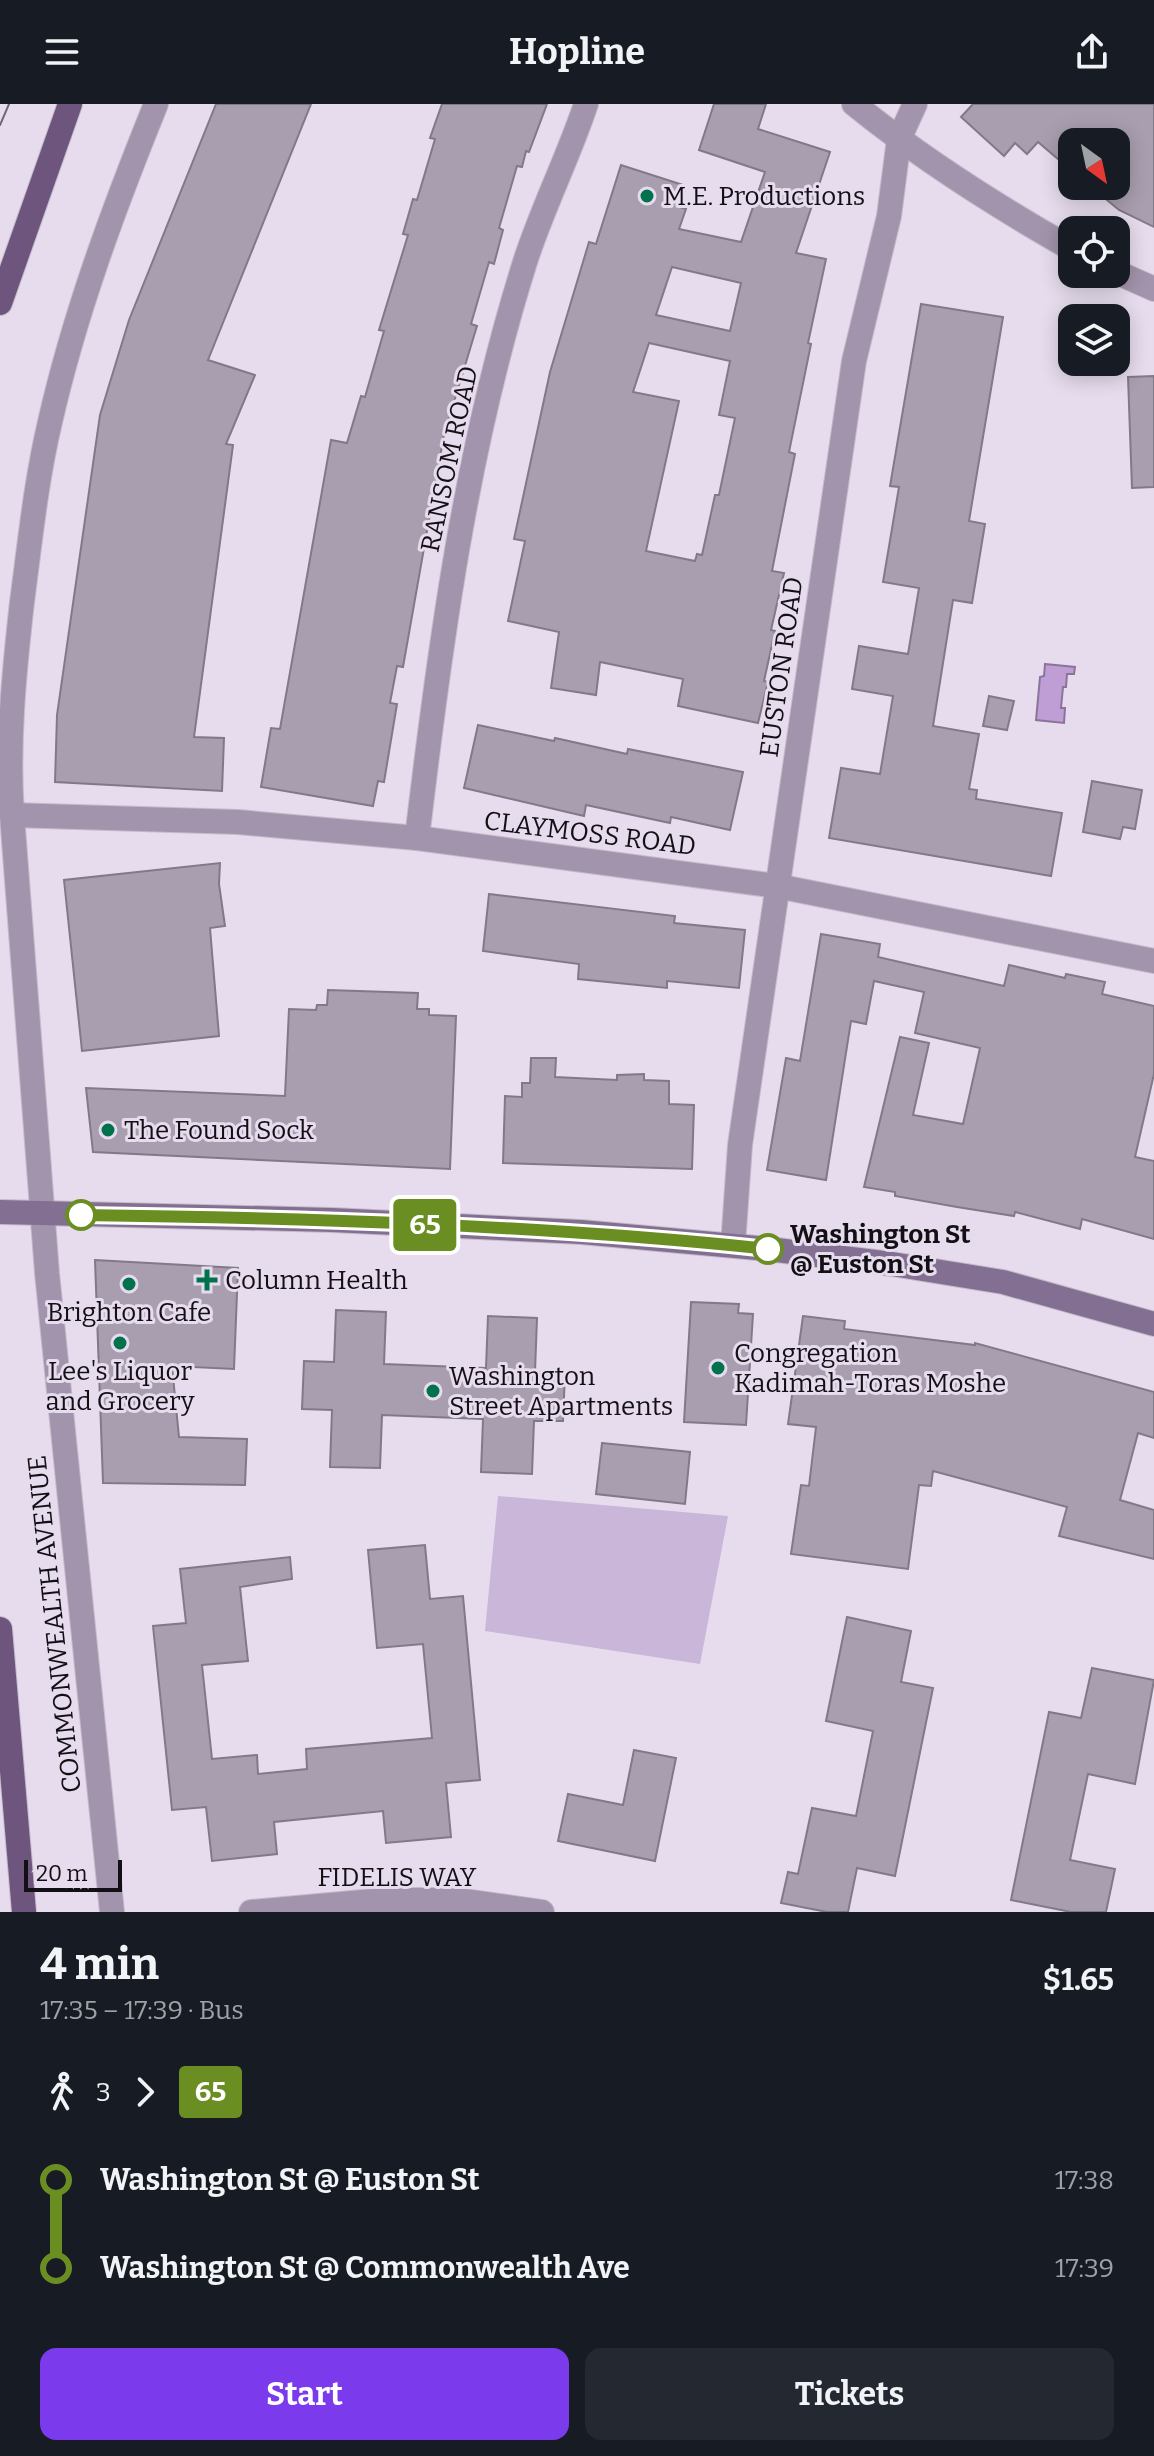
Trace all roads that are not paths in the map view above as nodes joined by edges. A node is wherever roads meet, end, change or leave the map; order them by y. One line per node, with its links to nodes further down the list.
1 (70, 104): 10 (main road)
2 (156, 104): 11 (street, COMMONWEALTH AVENUE)
3 (586, 104): 12 (street, RANSOM ROAD)
4 (854, 104): 6 (street)
5 (915, 104): 6 (street, EUSTON ROAD)
6 (899, 139): 7 (street); 13 (street, EUSTON ROAD)
7 (1058, 241)
8 (1130, 278): 9 (street)
9 (1154, 289)
10 (0, 303)
11 (12, 815): 12 (street, CLAYMOSS ROAD); 16 (street, COMMONWEALTH AVENUE)
12 (417, 838): 13 (street, CLAYMOSS ROAD)
13 (777, 886): 14 (street, CLAYMOSS ROAD); 17 (street, EUSTON ROAD)
14 (1154, 961)
15 (0, 1212): 16 (main road)
16 (43, 1215): 17 (main road); 21 (street, COMMONWEALTH AVENUE)
17 (733, 1245): 18 (main road)
18 (1154, 1324)
19 (0, 1629): 20 (main road, COMMONWEALTH AVENUE)
20 (24, 1912)
21 (112, 1912)
22 (251, 1912): 23 (street, FIDELIS WAY)
23 (542, 1912)

